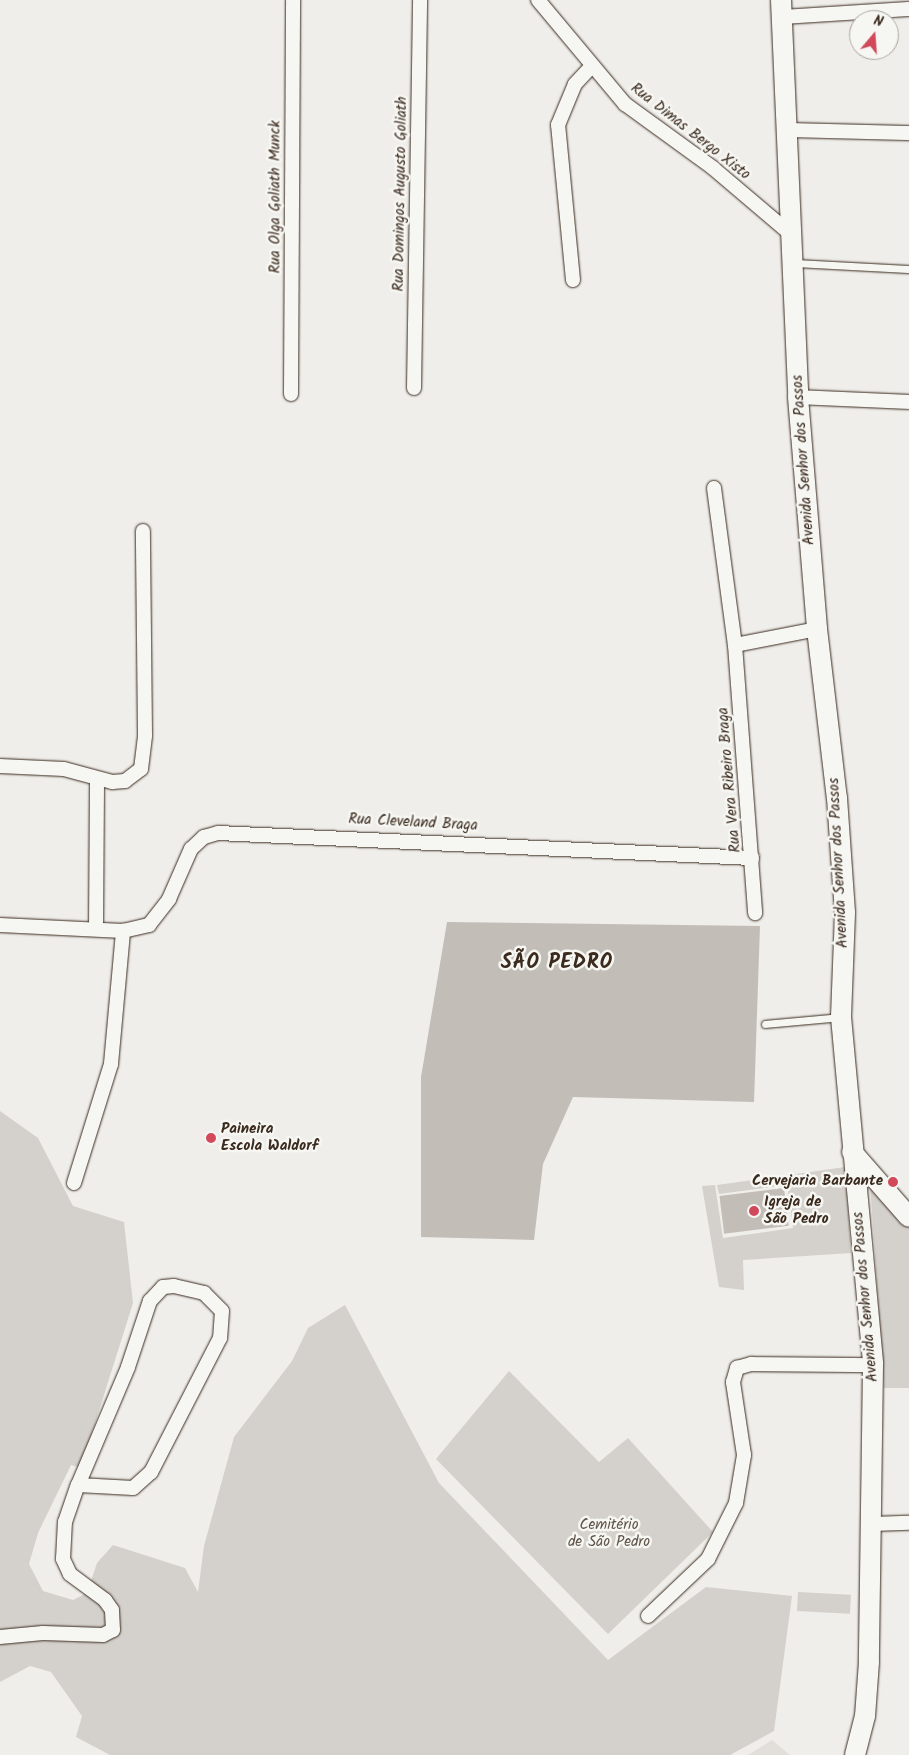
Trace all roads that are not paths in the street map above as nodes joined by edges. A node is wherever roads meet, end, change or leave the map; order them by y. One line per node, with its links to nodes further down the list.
1 (293, 0): 14 (street, Rua Olga Goliath Munck)
2 (420, 0): 13 (street, Rua Domingos Augusto Goliath)
3 (538, 0): 6 (street, Rua Dimas Bergo Xisto)
4 (782, 9): 5 (street); 7 (street, Avenida Senhor dos Passos)
5 (909, 9)
6 (591, 67): 9 (street, Rua Dimas Bergo Xisto); 12 (street)
7 (786, 130): 8 (street); 9 (street, Avenida Senhor dos Passos)
8 (909, 133)
9 (792, 235): 10 (street, Avenida Senhor dos Passos)
10 (793, 263): 11 (lane); 15 (street, Avenida Senhor dos Passos)
11 (909, 269)
12 (573, 280)
13 (414, 388)
14 (291, 394)
15 (798, 397): 16 (street); 19 (street, Avenida Senhor dos Passos)
16 (909, 402)
17 (714, 488): 20 (street, Rua Vera Ribeiro Braga)
18 (143, 531): 22 (street)
19 (817, 629): 20 (street); 28 (street, Avenida Senhor dos Passos)
20 (735, 644): 23 (street, Rua Vera Ribeiro Braga)
21 (0, 766): 22 (street)
22 (97, 779): 26 (street)
23 (752, 858): 24 (street, Rua Vera Ribeiro Braga); 27 (street, Rua Cleveland Braga)
24 (755, 913)
25 (0, 925): 26 (street, Rua Cleveland Braga)
26 (96, 928): 27 (street, Rua Cleveland Braga)
27 (123, 931): 31 (street)
28 (841, 1017): 29 (lane); 30 (street, Avenida Senhor dos Passos)
29 (764, 1024)
30 (852, 1152): 32 (street); 33 (street, Avenida Senhor dos Passos)
31 (74, 1183)
32 (909, 1217)
33 (873, 1365): 35 (street, Avenida Senhor dos Passos); 37 (street)
34 (78, 1485): 34 (street); 38 (street)
35 (872, 1524): 36 (street); 39 (street, Avenida Senhor dos Passos)
36 (909, 1524)
37 (648, 1616)
38 (0, 1638)
39 (855, 1755)

